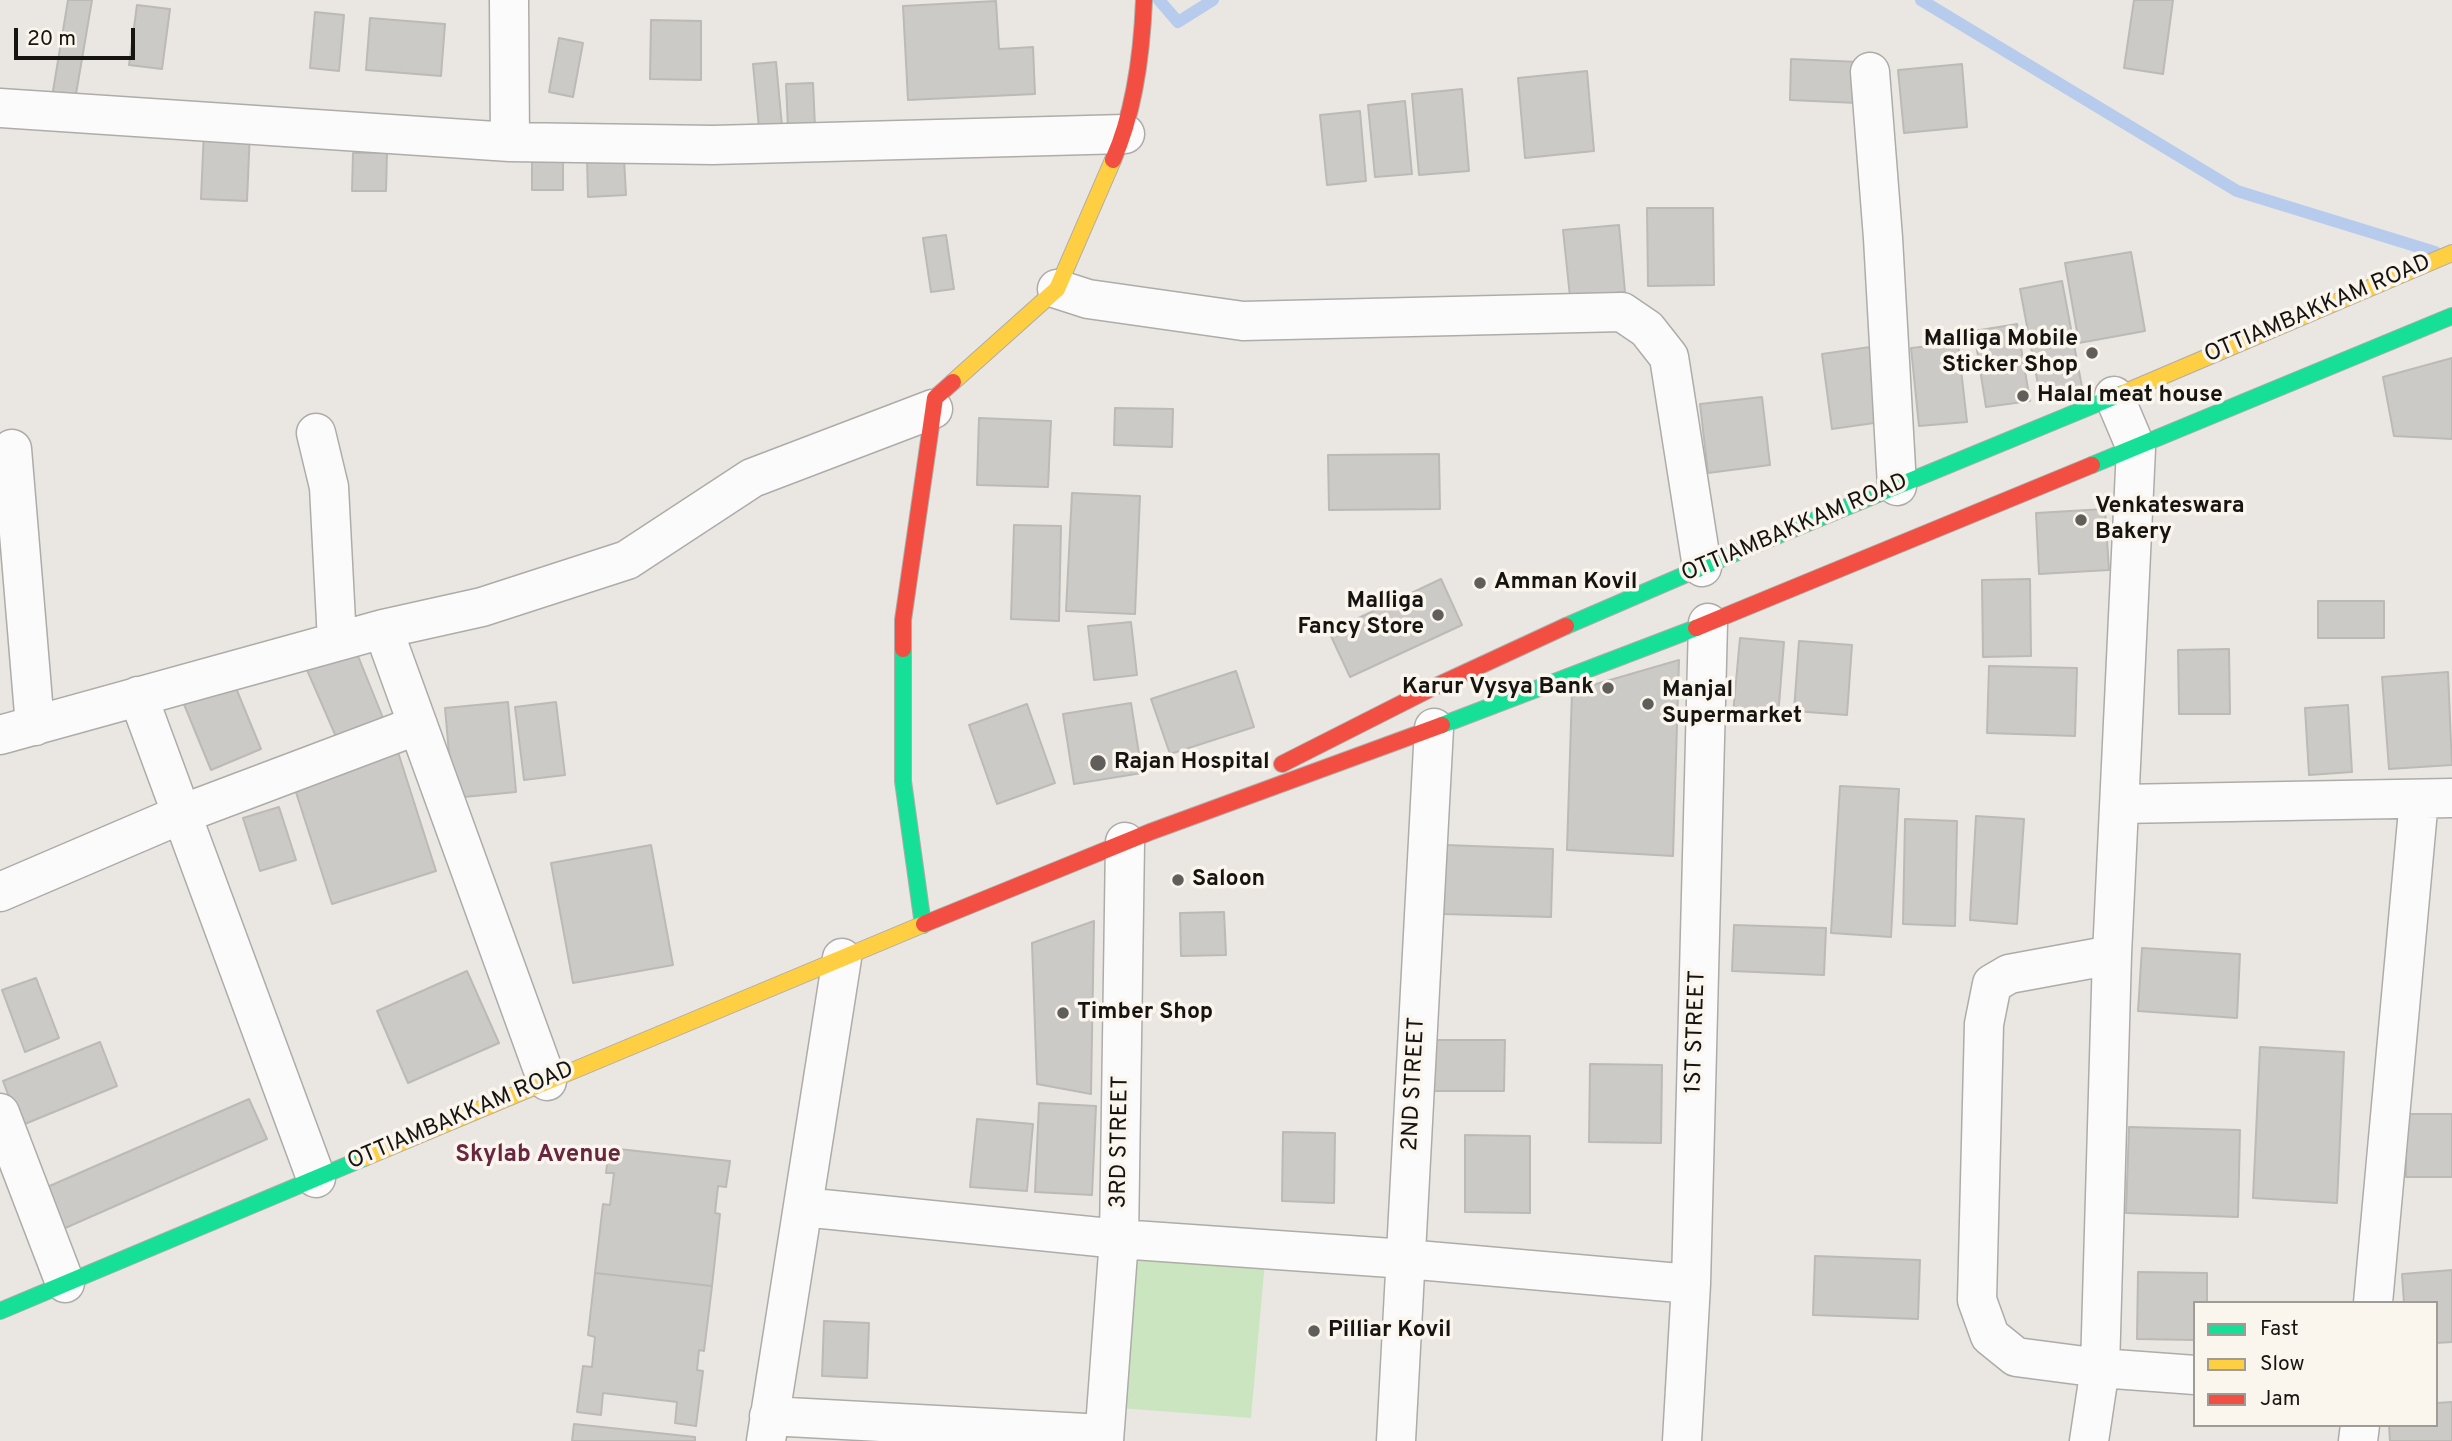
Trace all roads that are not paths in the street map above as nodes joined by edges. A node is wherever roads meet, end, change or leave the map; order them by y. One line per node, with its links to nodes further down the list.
1 (509, 0): 6 (street)
2 (1144, 0): 5 (street)
3 (1870, 72): 15 (street)
4 (0, 108): 6 (street)
5 (1125, 134): 6 (street); 8 (street)
6 (510, 142)
7 (2452, 253): 10 (street, OTTIAMBAKKAM ROAD)
8 (1057, 289): 11 (street); 16 (street)
9 (2452, 316): 13 (street, OTTIAMBAKKAM ROAD)
10 (2114, 396): 13 (street); 15 (street, OTTIAMBAKKAM ROAD)
11 (933, 409): 18 (street); 29 (street)
12 (316, 433): 19 (street)
13 (2136, 448): 17 (street, OTTIAMBAKKAM ROAD); 25 (street)
14 (12, 450): 23 (street)
15 (1897, 486): 16 (street, OTTIAMBAKKAM ROAD)
16 (1702, 567): 27 (street, OTTIAMBAKKAM ROAD)
17 (1708, 623): 22 (street, OTTIAMBAKKAM ROAD); 39 (street, 1ST STREET)
18 (383, 629): 19 (street); 21 (street)
19 (337, 641): 20 (street)
20 (138, 696): 23 (street); 26 (street)
21 (418, 724): 26 (street); 32 (street)
22 (1434, 728): 27 (street, OTTIAMBAKKAM ROAD); 37 (street, 2ND STREET)
23 (17, 731)
24 (2435, 798): 25 (street); 40 (street)
25 (2120, 804): 30 (street)
26 (182, 814): 28 (street); 34 (street)
27 (1137, 837): 29 (street, OTTIAMBAKKAM ROAD); 36 (street, 3RD STREET)
28 (0, 892)
29 (923, 925): 31 (street, OTTIAMBAKKAM ROAD)
30 (2112, 955): 42 (street); 42 (street)
31 (842, 958): 32 (street, OTTIAMBAKKAM ROAD); 35 (street)
32 (547, 1081): 34 (street, OTTIAMBAKKAM ROAD)
33 (0, 1113): 38 (street)
34 (316, 1178): 38 (street, OTTIAMBAKKAM ROAD)
35 (803, 1207): 36 (street); 44 (street)
36 (1119, 1239): 37 (street); 45 (street, 3RD STREET)
37 (1406, 1259): 39 (street); 46 (street, 2ND STREET)
38 (65, 1283): 41 (street, OTTIAMBAKKAM ROAD)
39 (1691, 1284): 47 (street, 1ST STREET)
40 (2373, 1301)
41 (0, 1311)
42 (2100, 1368): 43 (street); 48 (street)
43 (2193, 1375)
44 (768, 1428): 45 (street)
45 (1104, 1437)
46 (1396, 1441)
47 (1682, 1441)
48 (2089, 1441)

